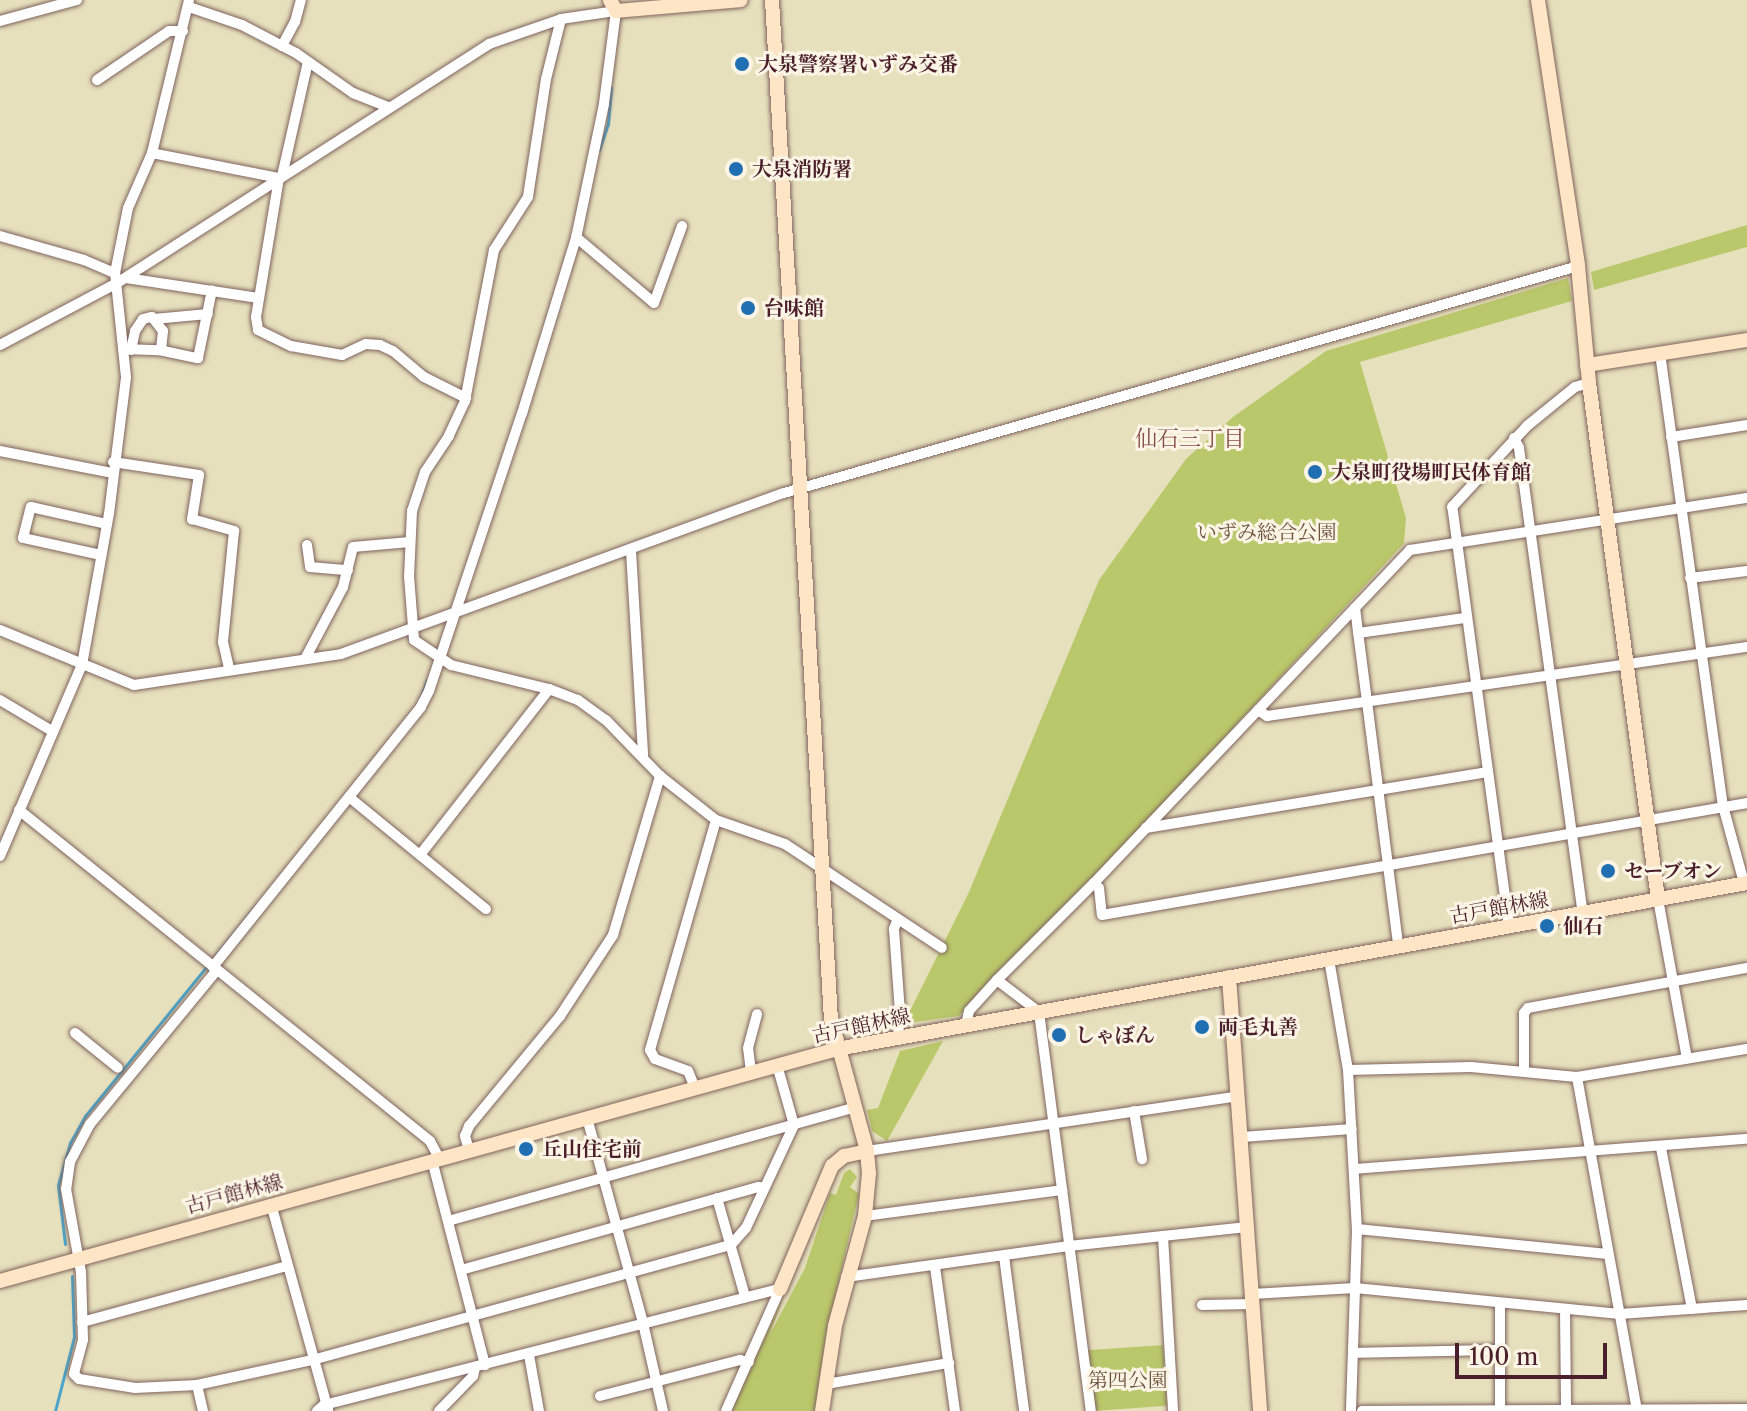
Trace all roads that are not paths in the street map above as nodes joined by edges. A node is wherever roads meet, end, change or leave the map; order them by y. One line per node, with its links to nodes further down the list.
1 (77, 0): 9 (street)
2 (301, 0): 11 (street)
3 (741, 0): 7 (street)
4 (772, 0): 39 (street)
5 (1538, 0): 20 (street)
6 (189, 4): 10 (street); 11 (street)
7 (613, 6): 8 (street); 19 (street)
8 (561, 19): 14 (street); 33 (street)
9 (0, 21)
10 (183, 31): 13 (street); 15 (street)
11 (282, 46): 12 (street)
12 (308, 62): 14 (street); 16 (street)
13 (97, 80)
14 (388, 107): 16 (street)
15 (152, 153): 16 (street); 21 (street)
16 (280, 177): 21 (street); 23 (street)
17 (682, 226): 19 (street)
18 (0, 236): 21 (street)
19 (576, 237): 54 (street)
20 (1578, 266): 31 (street); 39 (street)
21 (119, 278): 22 (street); 27 (street); 28 (street)
22 (212, 290): 23 (street); 24 (street)
23 (259, 298): 33 (street)
24 (208, 314): 25 (street); 29 (street)
25 (154, 319): 28 (street); 29 (street)
26 (1747, 340): 30 (street)
27 (0, 345)
28 (127, 349): 29 (street); 38 (street)
29 (161, 350)
30 (1660, 353): 31 (street); 35 (street)
31 (1587, 365): 32 (street)
32 (1589, 383): 36 (street); 42 (street)
33 (466, 398): 45 (street)
34 (1747, 425): 35 (street)
35 (1671, 437): 41 (street)
36 (1514, 438): 44 (street); 46 (street)
37 (0, 451): 38 (street)
38 (113, 468): 43 (street); 65 (street)
39 (800, 488): 48 (street); 89 (street)
40 (1747, 498): 41 (street)
41 (1681, 506): 42 (street); 52 (street)
42 (1607, 518): 44 (street); 63 (street)
43 (107, 524): 49 (street); 49 (street)
44 (1530, 531): 46 (street); 66 (street)
45 (410, 542): 50 (street); 57 (street)
46 (1455, 543): 53 (street); 55 (street)
47 (307, 545): 50 (street)
48 (631, 551): 54 (street); 73 (street)
49 (101, 555): 64 (street)
50 (348, 570): 61 (street)
51 (1747, 571): 52 (street)
52 (1690, 578): 60 (street)
53 (1355, 608): 58 (street); 71 (street)
54 (455, 615): 57 (street); 62 (street)
55 (1465, 618): 58 (street); 67 (street)
56 (0, 630): 64 (street)
57 (412, 631): 61 (street); 62 (street)
58 (1358, 633): 70 (street)
59 (1747, 647): 60 (street)
60 (1701, 652): 63 (street); 79 (street)
61 (306, 657): 65 (street)
62 (441, 659): 68 (street); 77 (street)
63 (1626, 663): 66 (street); 82 (street)
64 (82, 665): 65 (street); 72 (street)
65 (229, 669)
66 (1549, 674): 67 (street); 84 (street)
67 (1475, 685): 70 (street); 74 (street)
68 (549, 689): 73 (street); 86 (street)
69 (0, 700): 72 (street)
70 (1367, 701): 71 (street); 76 (street)
71 (1258, 710): 83 (street)
72 (52, 731): 80 (street)
73 (643, 755): 75 (street)
74 (1487, 772): 76 (street); 85 (street)
75 (660, 776): 81 (street); 130 (street)
76 (1378, 790): 83 (street); 88 (street)
77 (349, 797): 86 (street); 100 (street)
78 (1747, 803): 79 (street)
79 (1723, 806): 82 (street); 91 (street)
80 (19, 810): 87 (street); 100 (street)
81 (716, 820): 89 (street); 119 (street)
82 (1648, 820): 84 (street); 92 (street)
83 (1146, 828): 90 (street)
84 (1570, 834): 85 (street); 94 (street)
85 (1497, 847): 88 (street); 96 (street)
86 (420, 855): 93 (street)
87 (0, 856)
88 (1388, 866): 90 (street); 97 (street)
89 (822, 871): 95 (street); 110 (street)
90 (1094, 883): 103 (street)
91 (1745, 883): 92 (street, 古戸館林線)
92 (1658, 899): 94 (street, 古戸館林線); 104 (street)
93 (486, 909)
94 (1583, 913): 96 (street, 古戸館林線)
95 (897, 921): 98 (street); 109 (street)
96 (1509, 926): 97 (street, 古戸館林線)
97 (1398, 946): 99 (street, 古戸館林線)
98 (942, 948)
99 (1329, 959): 102 (street, 古戸館林線); 115 (street)
100 (215, 968): 133 (street); 151 (street)
101 (1747, 968): 104 (street)
102 (1229, 977): 105 (street, 古戸館林線); 120 (street)
103 (997, 980): 105 (street); 107 (street)
104 (1674, 981): 112 (street); 116 (street)
105 (1039, 1012): 107 (street, 古戸館林線); 124 (street)
106 (757, 1014): 117 (street)
107 (966, 1025): 109 (street, 古戸館林線)
108 (75, 1033): 114 (street)
109 (898, 1038): 110 (street, 古戸館林線)
110 (837, 1049): 113 (street, 古戸館林線); 121 (street)
111 (1747, 1049): 112 (street)
112 (1687, 1058): 118 (street)
113 (777, 1065): 117 (street, 古戸館林線); 125 (street)
114 (118, 1068)
115 (1348, 1070): 116 (street); 126 (street)
116 (1524, 1071): 118 (street)
117 (751, 1072): 119 (street, 古戸館林線)
118 (1577, 1077): 132 (street)
119 (695, 1088): 123 (street, 古戸館林線)
120 (1239, 1096): 122 (street); 127 (street)
121 (854, 1108): 125 (street); 131 (street)
122 (1134, 1111): 124 (street); 134 (street)
123 (587, 1118): 130 (street, 古戸館林線); 136 (street)
124 (1053, 1123): 131 (street); 138 (street)
125 (794, 1125): 136 (street); 137 (street)
126 (1352, 1129): 127 (street); 135 (street)
127 (1242, 1137): 144 (street)
128 (1747, 1139): 129 (street)
129 (1661, 1148): 132 (street); 166 (street)
130 (469, 1150): 133 (street, 古戸館林線)
131 (867, 1151): 141 (street); 159 (street)
132 (1591, 1153): 135 (street); 149 (street)
133 (435, 1159): 140 (street, 古戸館林線); 142 (street)
134 (1142, 1159)
135 (1354, 1169): 145 (street)
136 (604, 1178): 142 (street); 143 (street)
137 (764, 1188): 139 (street); 147 (street)
138 (1062, 1190): 141 (street); 148 (street)
139 (717, 1198): 143 (street); 147 (street)
140 (271, 1204): 151 (street, 古戸館林線); 152 (street)
141 (865, 1216): 156 (street)
142 (448, 1221): 154 (street)
143 (617, 1226): 154 (street); 155 (street)
144 (1247, 1227): 146 (street); 161 (street)
145 (1357, 1229): 149 (street); 158 (street)
146 (1163, 1236): 148 (street); 197 (street)
147 (731, 1245): 155 (street); 160 (street)
148 (1069, 1246): 150 (street); 196 (street)
149 (1608, 1254): 167 (street)
150 (1004, 1256): 153 (street); 195 (street)
151 (78, 1257): 157 (street, 古戸館林線); 169 (street)
152 (287, 1266): 169 (street); 174 (street)
153 (935, 1267): 156 (street); 176 (street)
154 (461, 1270): 168 (street)
155 (630, 1273): 168 (street); 170 (street)
156 (846, 1277): 179 (street)
157 (0, 1281)
158 (1355, 1288): 161 (street); 162 (street); 172 (street)
159 (780, 1289): 160 (street); 175 (street)
160 (745, 1296): 170 (street)
161 (1252, 1299): 163 (street); 198 (street)
162 (1500, 1303): 165 (street); 171 (street)
163 (1202, 1305)
164 (1747, 1305): 166 (street)
165 (1565, 1309): 167 (street); 184 (street)
166 (1692, 1309): 167 (street)
167 (1620, 1314): 187 (street)
168 (473, 1316): 174 (street); 177 (street)
169 (82, 1322): 180 (street)
170 (643, 1323): 173 (street); 178 (street)
171 (1500, 1350): 172 (street); 183 (street)
172 (1353, 1353): 199 (street)
173 (529, 1355): 177 (street); 190 (street)
174 (313, 1360): 180 (street); 182 (street)
175 (749, 1362): 178 (street); 192 (street)
176 (949, 1363): 179 (street); 194 (street)
177 (480, 1367): 182 (street); 189 (street)
178 (656, 1381): 181 (street); 191 (street)
179 (826, 1384): 193 (street)
180 (197, 1385): 188 (street)
181 (600, 1396)
182 (323, 1409)
183 (1500, 1409): 186 (street); 200 (street)
184 (1566, 1409): 186 (street); 187 (street)
185 (1747, 1409): 187 (street)
186 (1537, 1410)
187 (1637, 1410)
188 (203, 1411)
189 (439, 1411)
190 (539, 1411)
191 (663, 1411)
192 (726, 1411)
193 (822, 1411)
194 (955, 1411)
195 (1024, 1411)
196 (1091, 1411)
197 (1173, 1411)
198 (1260, 1411)
199 (1351, 1411)
200 (1362, 1411)

